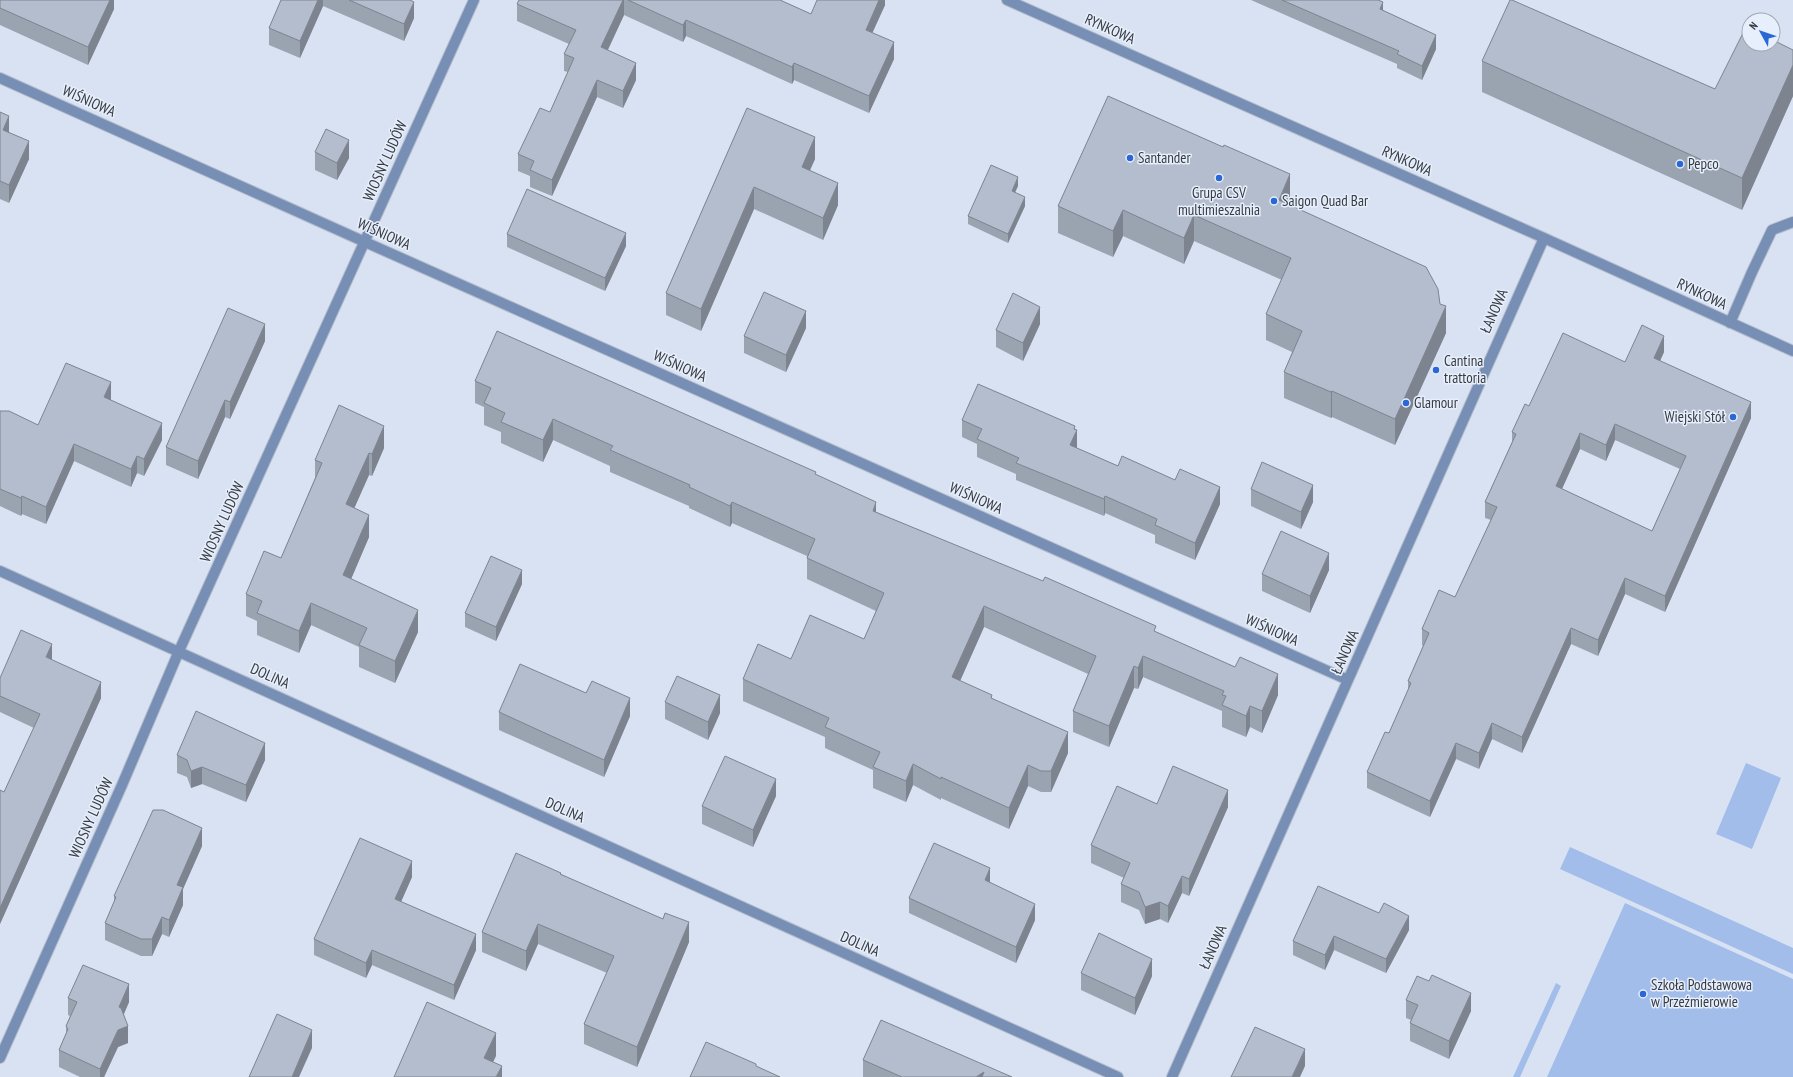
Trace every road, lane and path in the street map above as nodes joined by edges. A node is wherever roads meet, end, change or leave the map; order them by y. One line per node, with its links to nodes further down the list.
1 (474, 0): 6 (street, WIOSNY LUDÓW)
2 (1007, 0): 5 (street, RYNKOWA)
3 (0, 78): 6 (street, WIŚNIOWA)
4 (1793, 222): 7 (street)
5 (1544, 238): 7 (street, RYNKOWA); 11 (street, ŁANOWA)
6 (364, 242): 10 (street, WIOSNY LUDÓW); 11 (street, WIŚNIOWA)
7 (1730, 323): 8 (street, RYNKOWA)
8 (1793, 351)
9 (0, 571): 10 (street, DOLINA)
10 (180, 651): 12 (street, WIOSNY LUDÓW); 13 (street, DOLINA)
11 (1348, 680): 14 (street, ŁANOWA)
12 (0, 1058)
13 (1118, 1077)
14 (1172, 1077)

